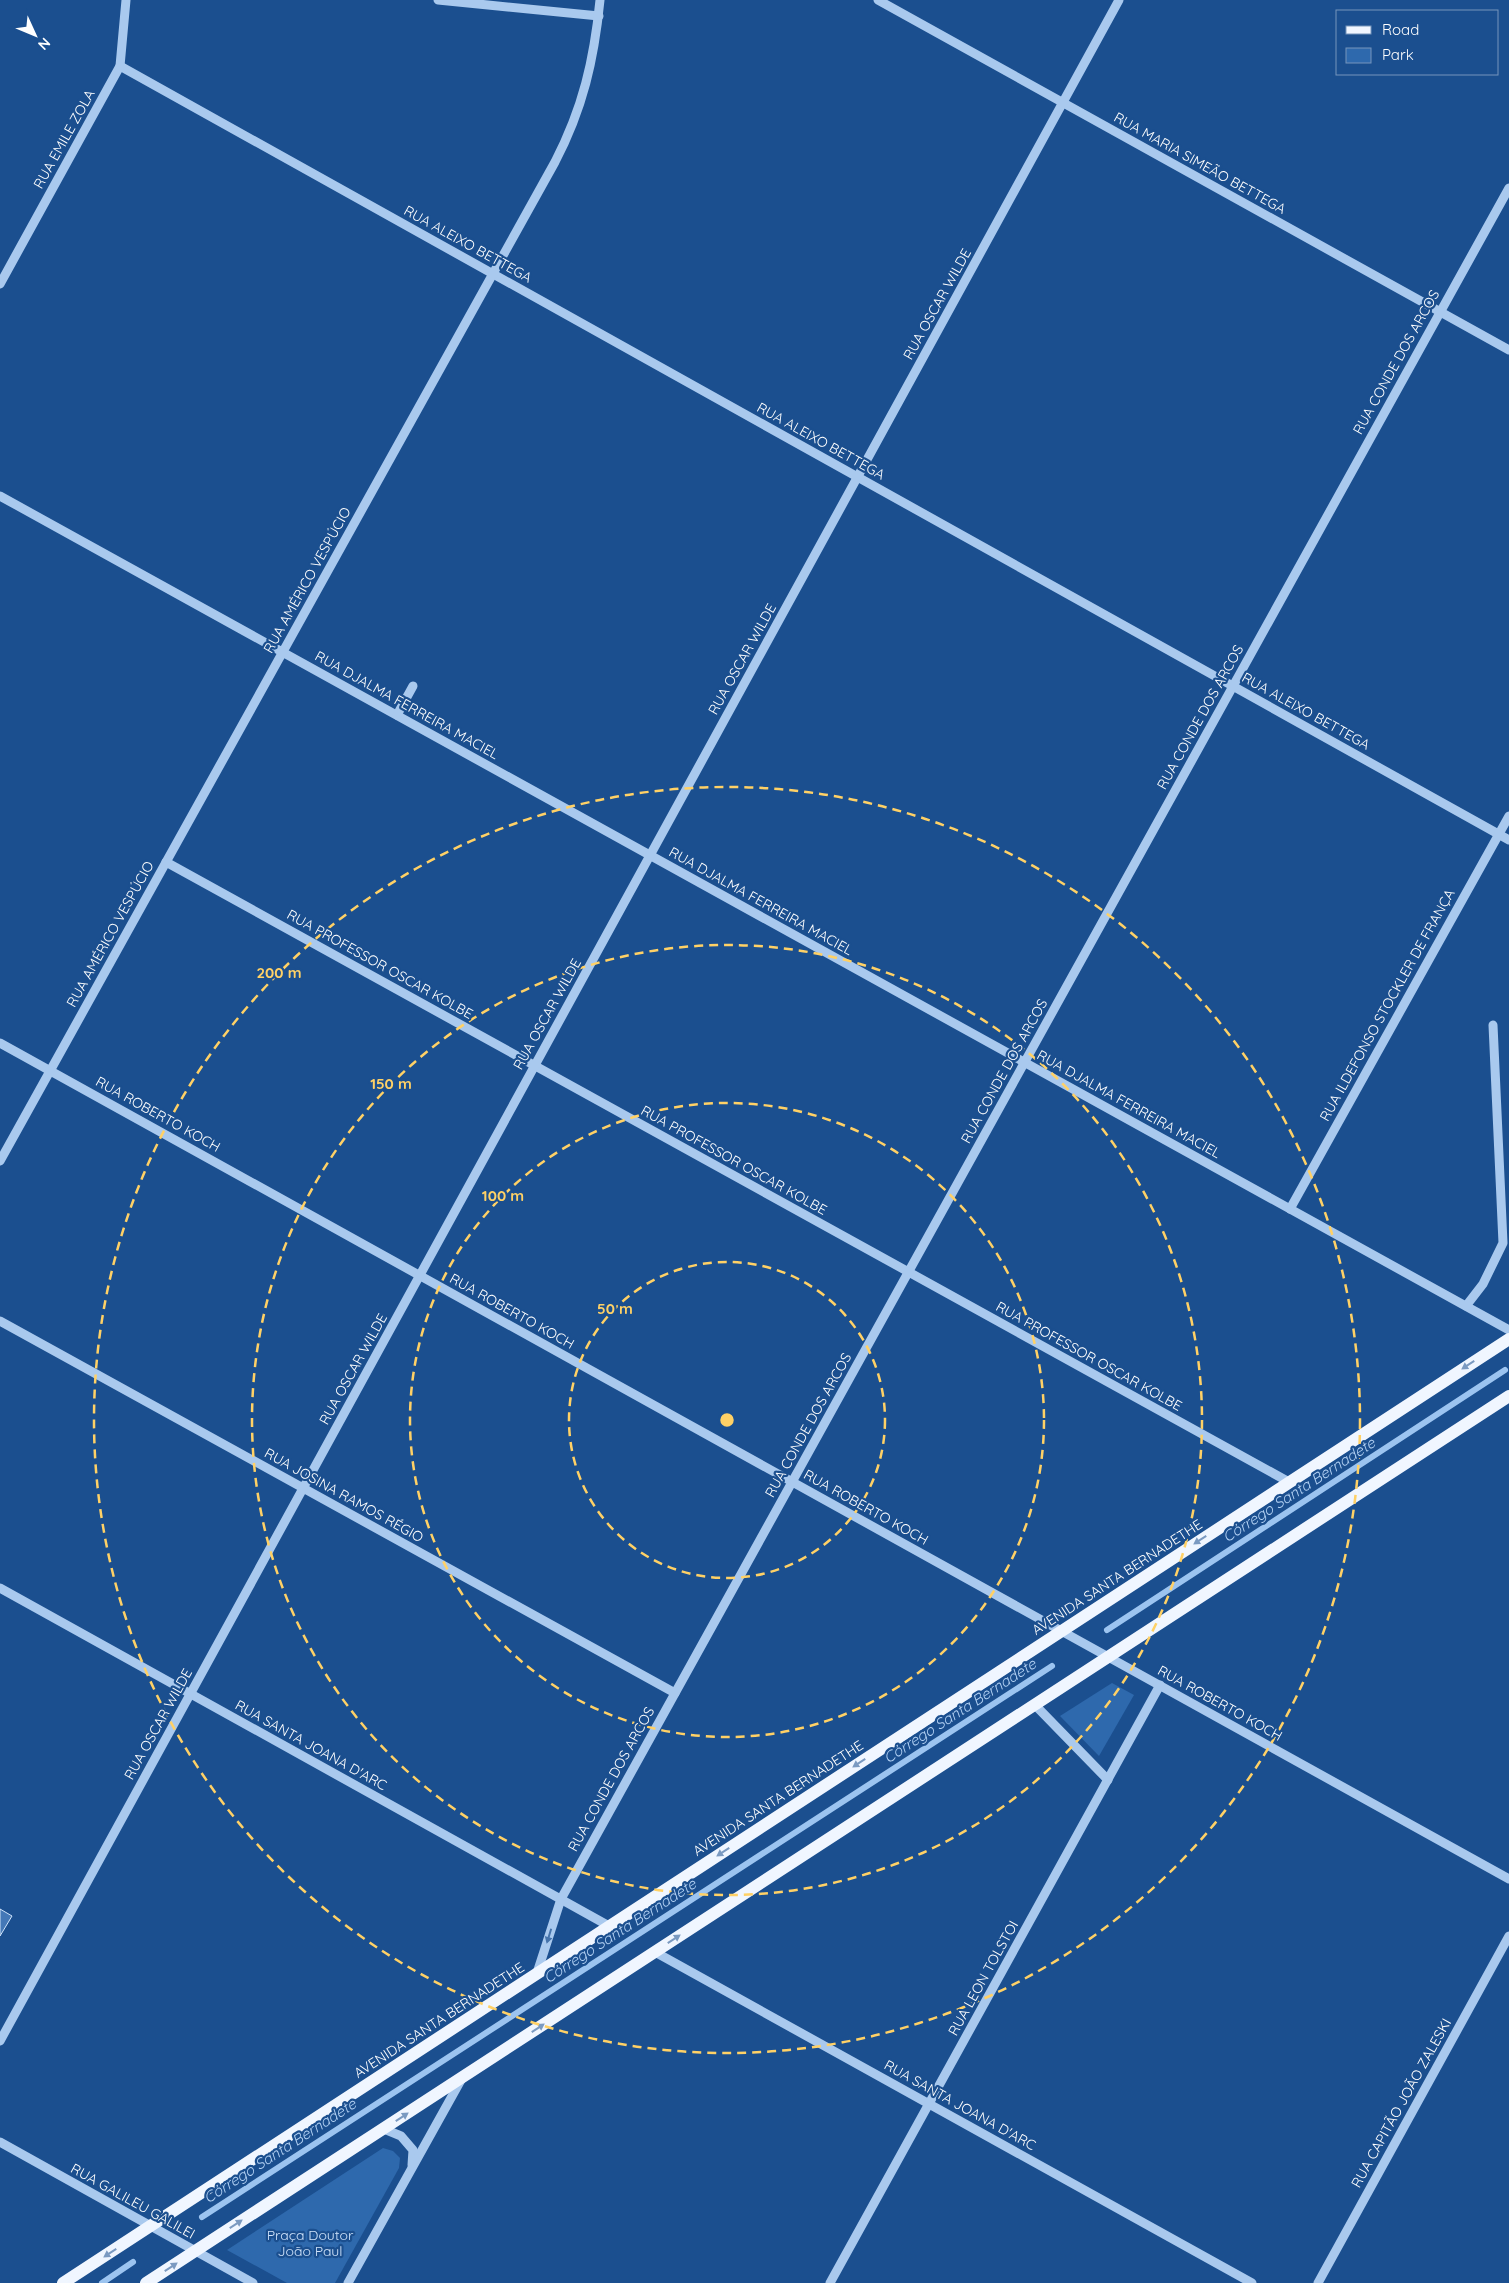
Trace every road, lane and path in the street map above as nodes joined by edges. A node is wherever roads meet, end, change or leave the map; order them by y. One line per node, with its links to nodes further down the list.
1 (126, 0): 7 (street, RUA EMILE ZOLA)
2 (438, 0): 6 (street)
3 (600, 0): 6 (street, RUA AMÉRICO VESPÚCIO)
4 (878, 0): 8 (street, RUA MARIA SIMEÃO BETTEGA)
5 (1119, 0): 8 (street, RUA OSCAR WILDE)
6 (598, 16): 10 (street, RUA AMÉRICO VESPÚCIO)
7 (120, 66): 10 (street, RUA ALEIXO BETTEGA); 11 (street, RUA EMILE ZOLA)
8 (1062, 102): 12 (street, RUA MARIA SIMEÃO BETTEGA); 14 (street, RUA OSCAR WILDE)
9 (1509, 188): 12 (street, RUA CONDE DOS ARCOS)
10 (493, 274): 14 (street, RUA ALEIXO BETTEGA); 16 (street, RUA AMÉRICO VESPÚCIO)
11 (0, 284)
12 (1440, 312): 13 (street, RUA MARIA SIMEÃO BETTEGA); 18 (street, RUA CONDE DOS ARCOS)
13 (1509, 350)
14 (857, 477): 18 (street, RUA ALEIXO BETTEGA); 23 (street, RUA OSCAR WILDE)
15 (0, 496): 16 (street, RUA DJALMA FERREIRA MACIEL)
16 (282, 652): 19 (street, RUA DJALMA FERREIRA MACIEL); 24 (street, RUA AMÉRICO VESPÚCIO)
17 (413, 686): 19 (street)
18 (1233, 686): 21 (street, RUA ALEIXO BETTEGA); 27 (street, RUA CONDE DOS ARCOS)
19 (397, 715): 23 (street, RUA DJALMA FERREIRA MACIEL)
20 (1509, 816): 21 (street, RUA ILDEFONSO STOCKLER DE FRANÇA)
21 (1499, 834): 22 (street, RUA ALEIXO BETTEGA); 31 (street, RUA ILDEFONSO STOCKLER DE FRANÇA)
22 (1509, 840)
23 (650, 855): 27 (street, RUA DJALMA FERREIRA MACIEL); 28 (street, RUA OSCAR WILDE)
24 (166, 862): 28 (street, RUA PROFESSOR OSCAR KOLBE); 29 (street, RUA AMÉRICO VESPÚCIO)
25 (1493, 1026): 34 (street)
26 (0, 1043): 29 (street, RUA ROBERTO KOCH)
27 (1024, 1062): 31 (street, RUA DJALMA FERREIRA MACIEL); 32 (street, RUA CONDE DOS ARCOS)
28 (534, 1066): 32 (street, RUA PROFESSOR OSCAR KOLBE); 33 (street, RUA OSCAR WILDE)
29 (50, 1070): 30 (street, RUA AMÉRICO VESPÚCIO); 33 (street, RUA ROBERTO KOCH)
30 (0, 1160)
31 (1290, 1209): 34 (street, RUA DJALMA FERREIRA MACIEL)
32 (908, 1272): 39 (street, RUA CONDE DOS ARCOS); 40 (street, RUA PROFESSOR OSCAR KOLBE)
33 (420, 1275): 39 (street, RUA ROBERTO KOCH); 41 (street, RUA OSCAR WILDE)
34 (1466, 1306): 36 (street, RUA DJALMA FERREIRA MACIEL)
35 (0, 1321): 41 (street, RUA JOSINA RAMOS RÉGIO)
36 (1509, 1330)
37 (1509, 1339): 40 (main road, AVENIDA SANTA BERNADETHE, one-way to 40)
38 (1509, 1396): 44 (main road)
39 (792, 1482): 43 (street, RUA ROBERTO KOCH); 46 (street, RUA CONDE DOS ARCOS)
40 (1289, 1482): 43 (main road, AVENIDA SANTA BERNADETHE, one-way to 43)
41 (303, 1488): 46 (street, RUA JOSINA RAMOS RÉGIO); 47 (street, RUA OSCAR WILDE)
42 (0, 1588): 47 (street, RUA SANTA JOANA D'ARC)
43 (1062, 1631): 44 (street, RUA ROBERTO KOCH); 52 (main road, AVENIDA SANTA BERNADETHE, one-way to 52)
44 (1108, 1657): 45 (street, RUA ROBERTO KOCH); 48 (main road)
45 (1160, 1685): 49 (street, RUA LEON TOLSTOI); 50 (street, RUA ROBERTO KOCH)
46 (675, 1693): 51 (street, RUA CONDE DOS ARCOS)
47 (190, 1694): 51 (street, RUA SANTA JOANA D'ARC); 56 (street, RUA OSCAR WILDE)
48 (1035, 1705): 49 (street); 54 (main road, one-way to 48)
49 (1108, 1780): 58 (street, RUA LEON TOLSTOI)
50 (1509, 1879)
51 (561, 1899): 52 (street, RUA SANTA JOANA D'ARC); 55 (street, RUA CONDE DOS ARCOS, one-way to 55)
52 (609, 1926): 55 (main road, AVENIDA SANTA BERNADETHE)
53 (1509, 1936): 70 (street, RUA CAPITÃO JOÃO ZALESKI)
54 (654, 1952): 57 (main road, one-way to 54); 58 (street, RUA SANTA JOANA D'ARC)
55 (537, 1974): 62 (main road, AVENIDA SANTA BERNADETHE)
56 (0, 2041)
57 (461, 2078): 59 (main road, one-way to 57); 61 (street)
58 (929, 2104): 68 (street, RUA LEON TOLSTOI); 69 (street, RUA SANTA JOANA D'ARC)
59 (384, 2129): 61 (street); 63 (main road, one-way to 59)
60 (0, 2142): 62 (street, RUA GALILEU GALILEI)
61 (411, 2170): 67 (street)
62 (150, 2226): 63 (street, RUA GALILEU GALILEI); 64 (main road, AVENIDA SANTA BERNADETHE, one-way to 64)
63 (196, 2251): 65 (main road, one-way to 63); 66 (street, RUA GALILEU GALILEI)
64 (63, 2283)
65 (146, 2283)
66 (253, 2283)
67 (348, 2283)
68 (830, 2283)
69 (1252, 2283)
70 (1318, 2283)

